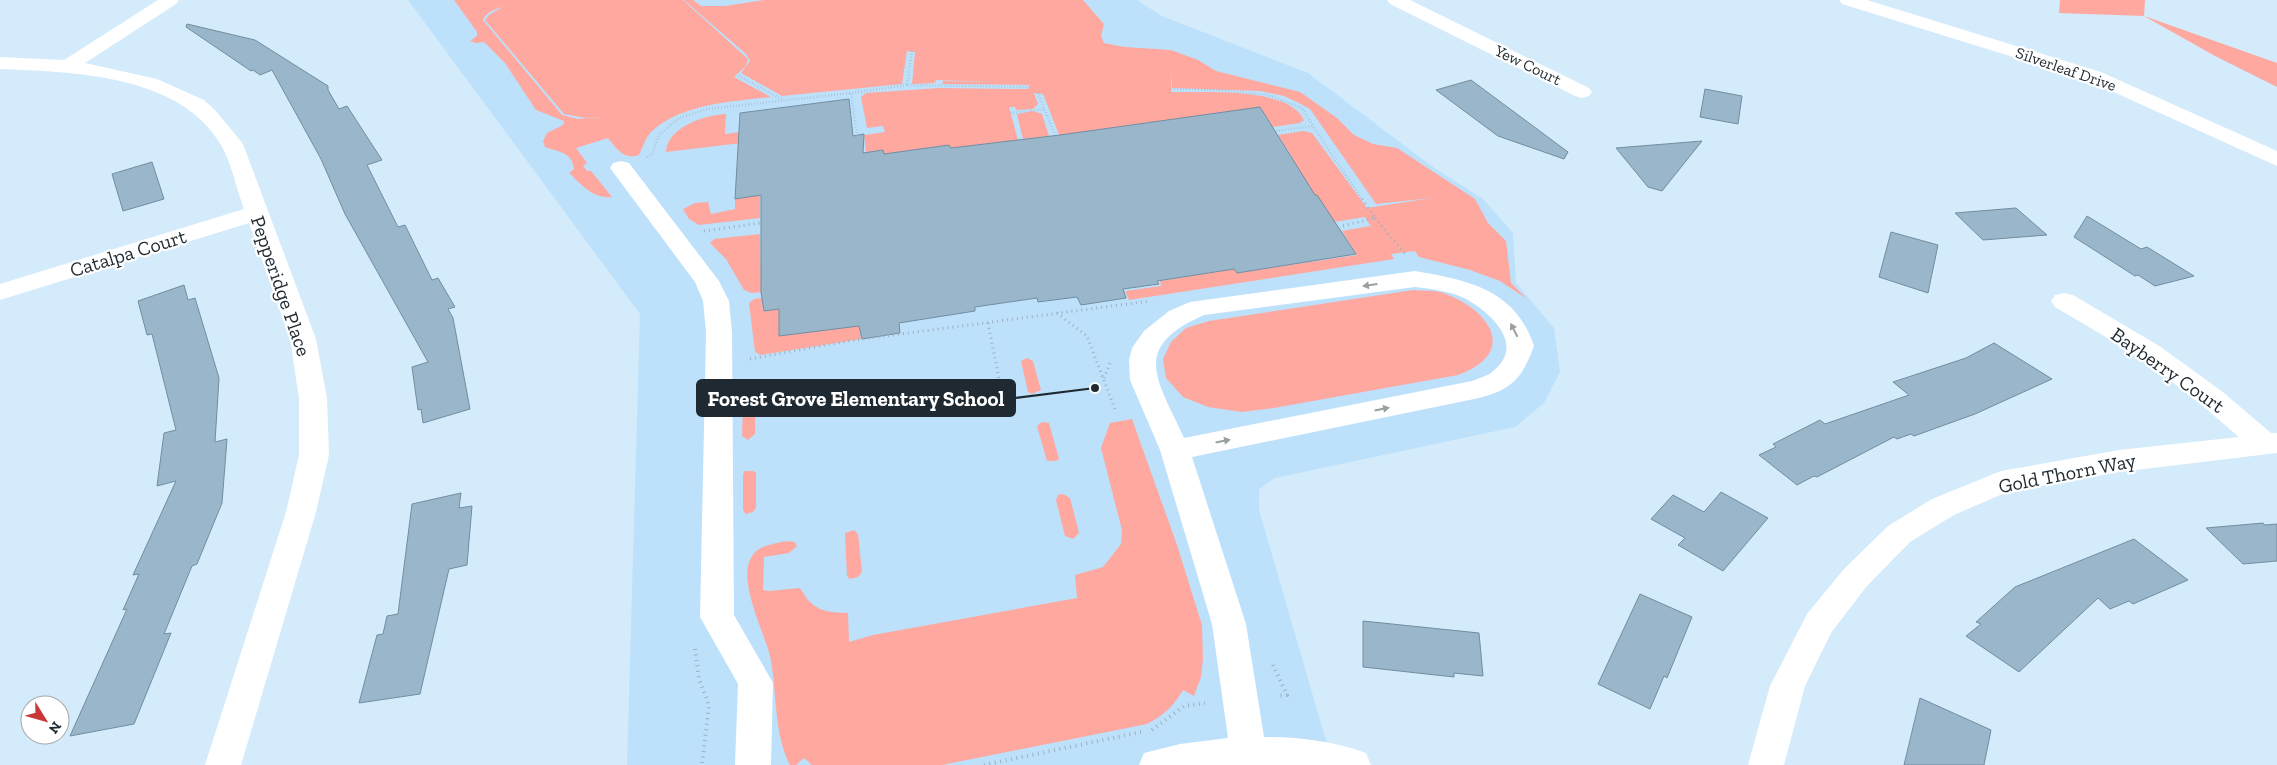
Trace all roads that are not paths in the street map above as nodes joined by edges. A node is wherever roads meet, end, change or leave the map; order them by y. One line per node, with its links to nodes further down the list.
1 (170, 0): 6 (street)
2 (1396, 0): 7 (street, Yew Court)
3 (1848, 0): 4 (street, Silverleaf Drive)
4 (1879, 4): 8 (street, Silverleaf Drive)
5 (0, 63): 6 (street, Pepperidge Place)
6 (68, 66): 10 (street, Pepperidge Place)
7 (1582, 92)
8 (2277, 158)
9 (621, 168): 17 (street)
10 (256, 213): 11 (street, Catalpa Court); 16 (street, Pepperidge Place)
11 (0, 292)
12 (2064, 301): 13 (street, Bayberry Court)
13 (2272, 444): 20 (street, Gold Thorn Way)
14 (1175, 450): 14 (street, one-way to 14); 15 (street)
15 (1248, 753): 18 (street); 19 (street)
16 (223, 765)
17 (754, 765)
18 (1157, 765)
19 (1353, 765)
20 (1766, 765)

